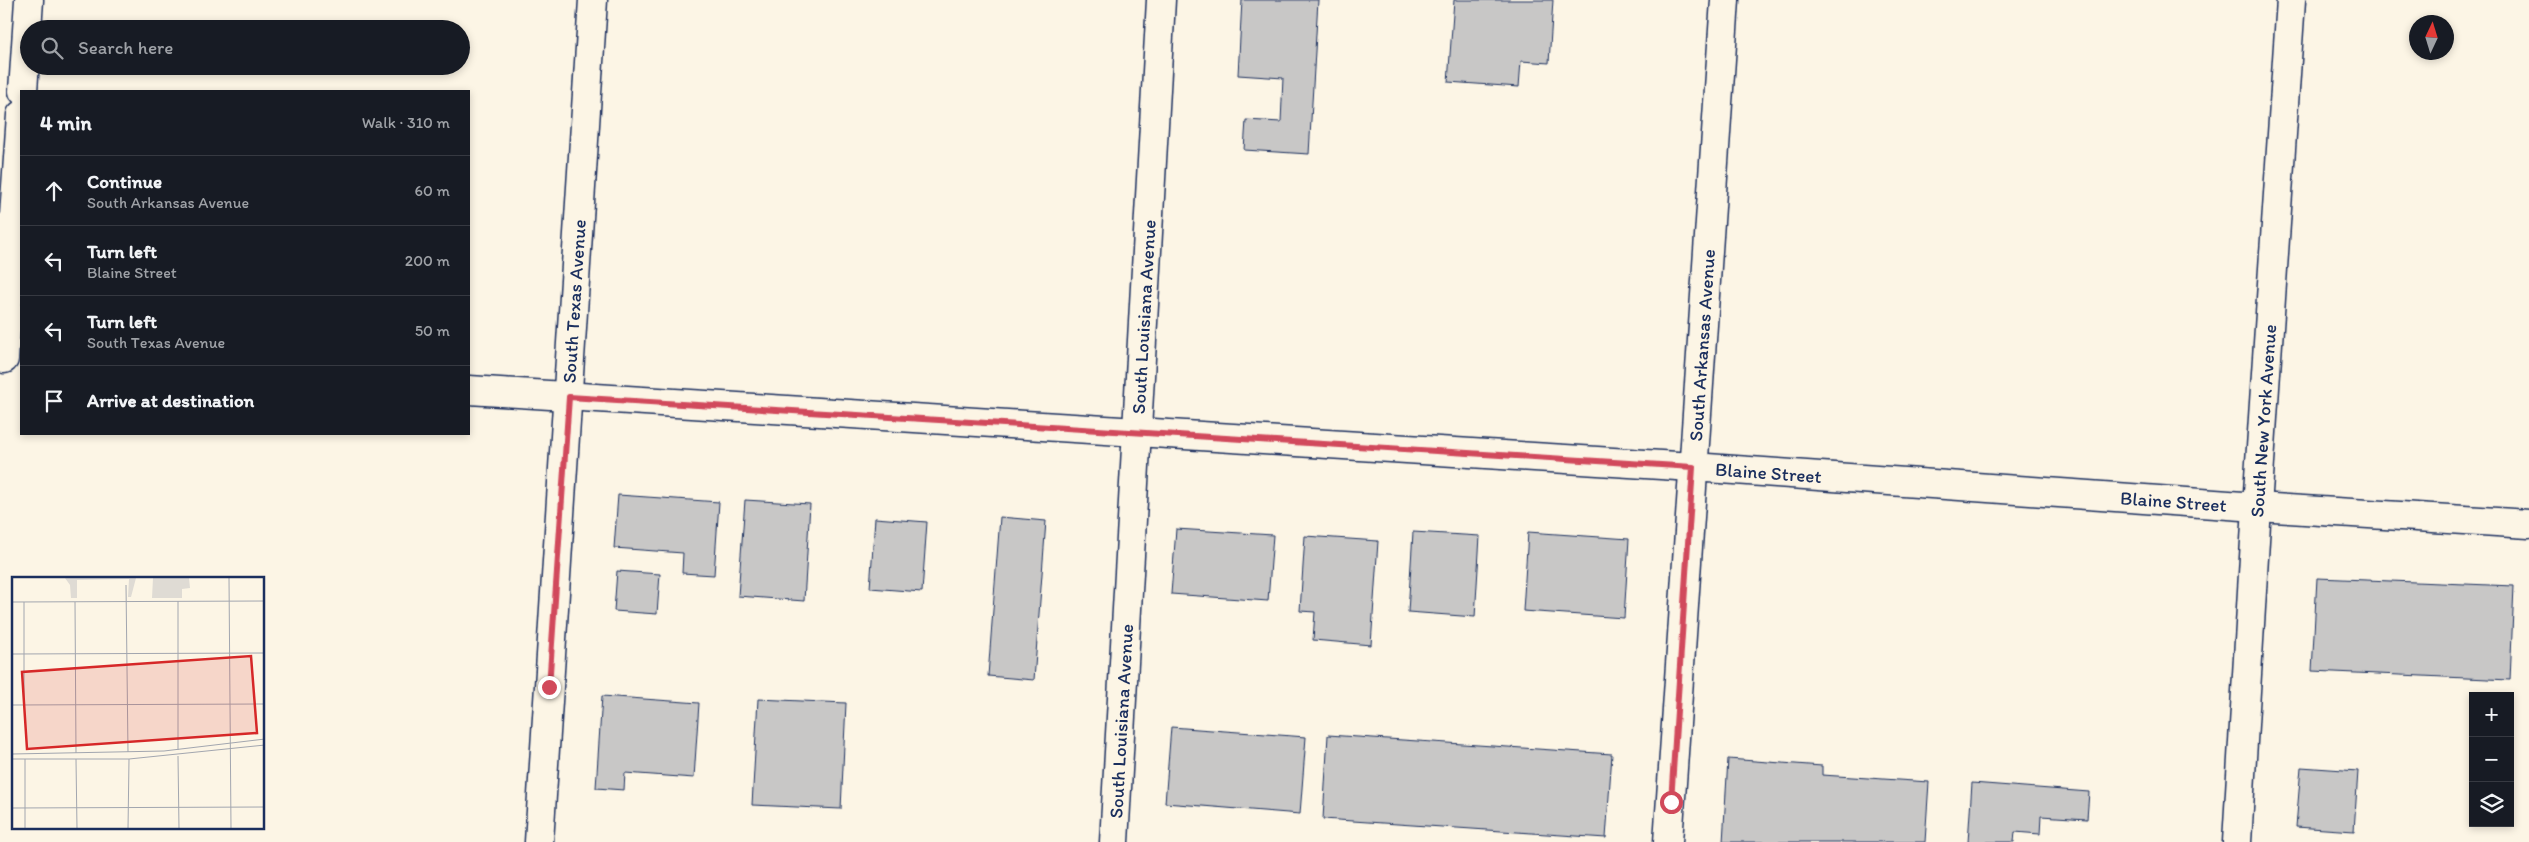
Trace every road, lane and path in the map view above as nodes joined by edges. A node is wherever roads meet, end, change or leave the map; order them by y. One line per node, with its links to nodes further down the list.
1 (29, 0): 6 (street)
2 (593, 0): 12 (street, South Texas Avenue)
3 (1161, 0): 13 (street, South Louisiana Avenue)
4 (1725, 0): 14 (street, South Arkansas Avenue)
5 (2291, 0): 15 (street, South New York Avenue)
6 (28, 20)
7 (24, 75): 8 (street)
8 (23, 90)
9 (20, 134): 10 (street)
10 (8, 359)
11 (470, 390): 12 (street, Blaine Street)
12 (569, 397): 13 (street, Blaine Street); 17 (street, South Texas Avenue)
13 (1138, 433): 14 (street, Blaine Street); 18 (street, South Louisiana Avenue)
14 (1693, 467): 15 (street, Blaine Street); 19 (street, South Arkansas Avenue)
15 (2257, 507): 16 (street, Blaine Street); 20 (street, South New York Avenue)
16 (2529, 524)
17 (539, 842)
18 (1114, 842)
19 (1668, 842)
20 (2237, 842)

